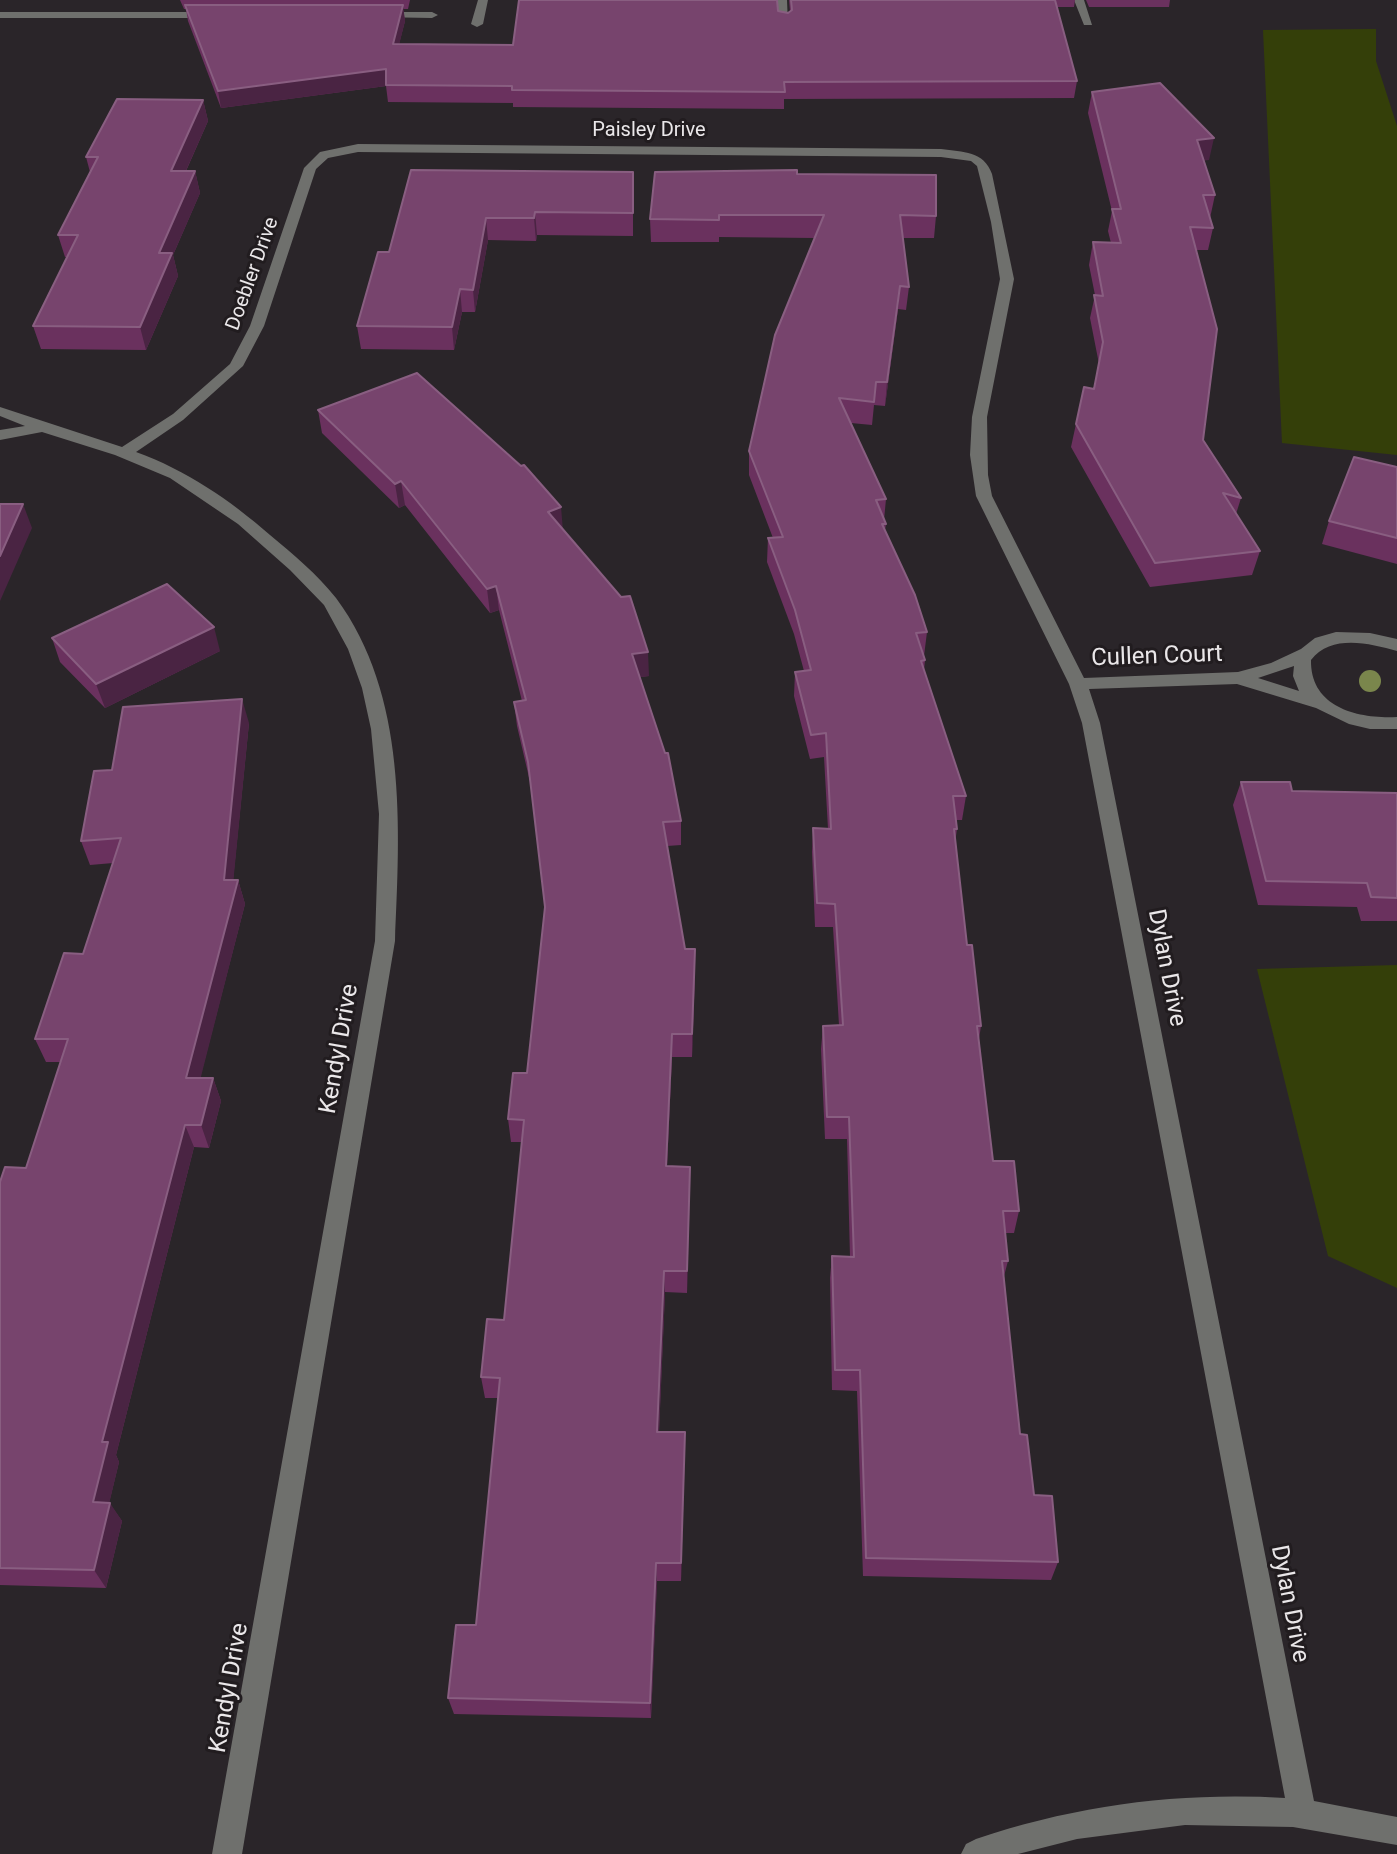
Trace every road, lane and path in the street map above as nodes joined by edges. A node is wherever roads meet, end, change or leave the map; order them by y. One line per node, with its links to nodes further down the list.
1 (483, 0): 9 (street)
2 (782, 0): 10 (street)
3 (1079, 0): 8 (street)
4 (0, 15): 5 (street)
5 (227, 15)
6 (369, 15): 7 (street)
7 (432, 15)
8 (1088, 23)
9 (477, 24)
10 (784, 24)
11 (324, 155): 12 (street, Paisley Drive); 16 (street, Doebler Drive)
12 (975, 158): 20 (street, Dylan Drive)
13 (0, 411): 14 (street, Kendyl Drive)
14 (38, 428): 15 (street, Kendyl Drive); 16 (street, Kendyl Drive)
15 (0, 435)
16 (125, 452): 25 (street, Kendyl Drive)
17 (1397, 645): 18 (street, Cullen Court)
18 (1308, 652): 19 (street, Cullen Court); 21 (street)
19 (1238, 678): 20 (street, Cullen Court); 21 (street, Cullen Court)
20 (1078, 684): 23 (street, Dylan Drive)
21 (1326, 706): 22 (street, Cullen Court)
22 (1397, 723)
23 (1302, 1812): 24 (street); 26 (street)
24 (1397, 1831)
25 (227, 1854)
26 (976, 1854)

